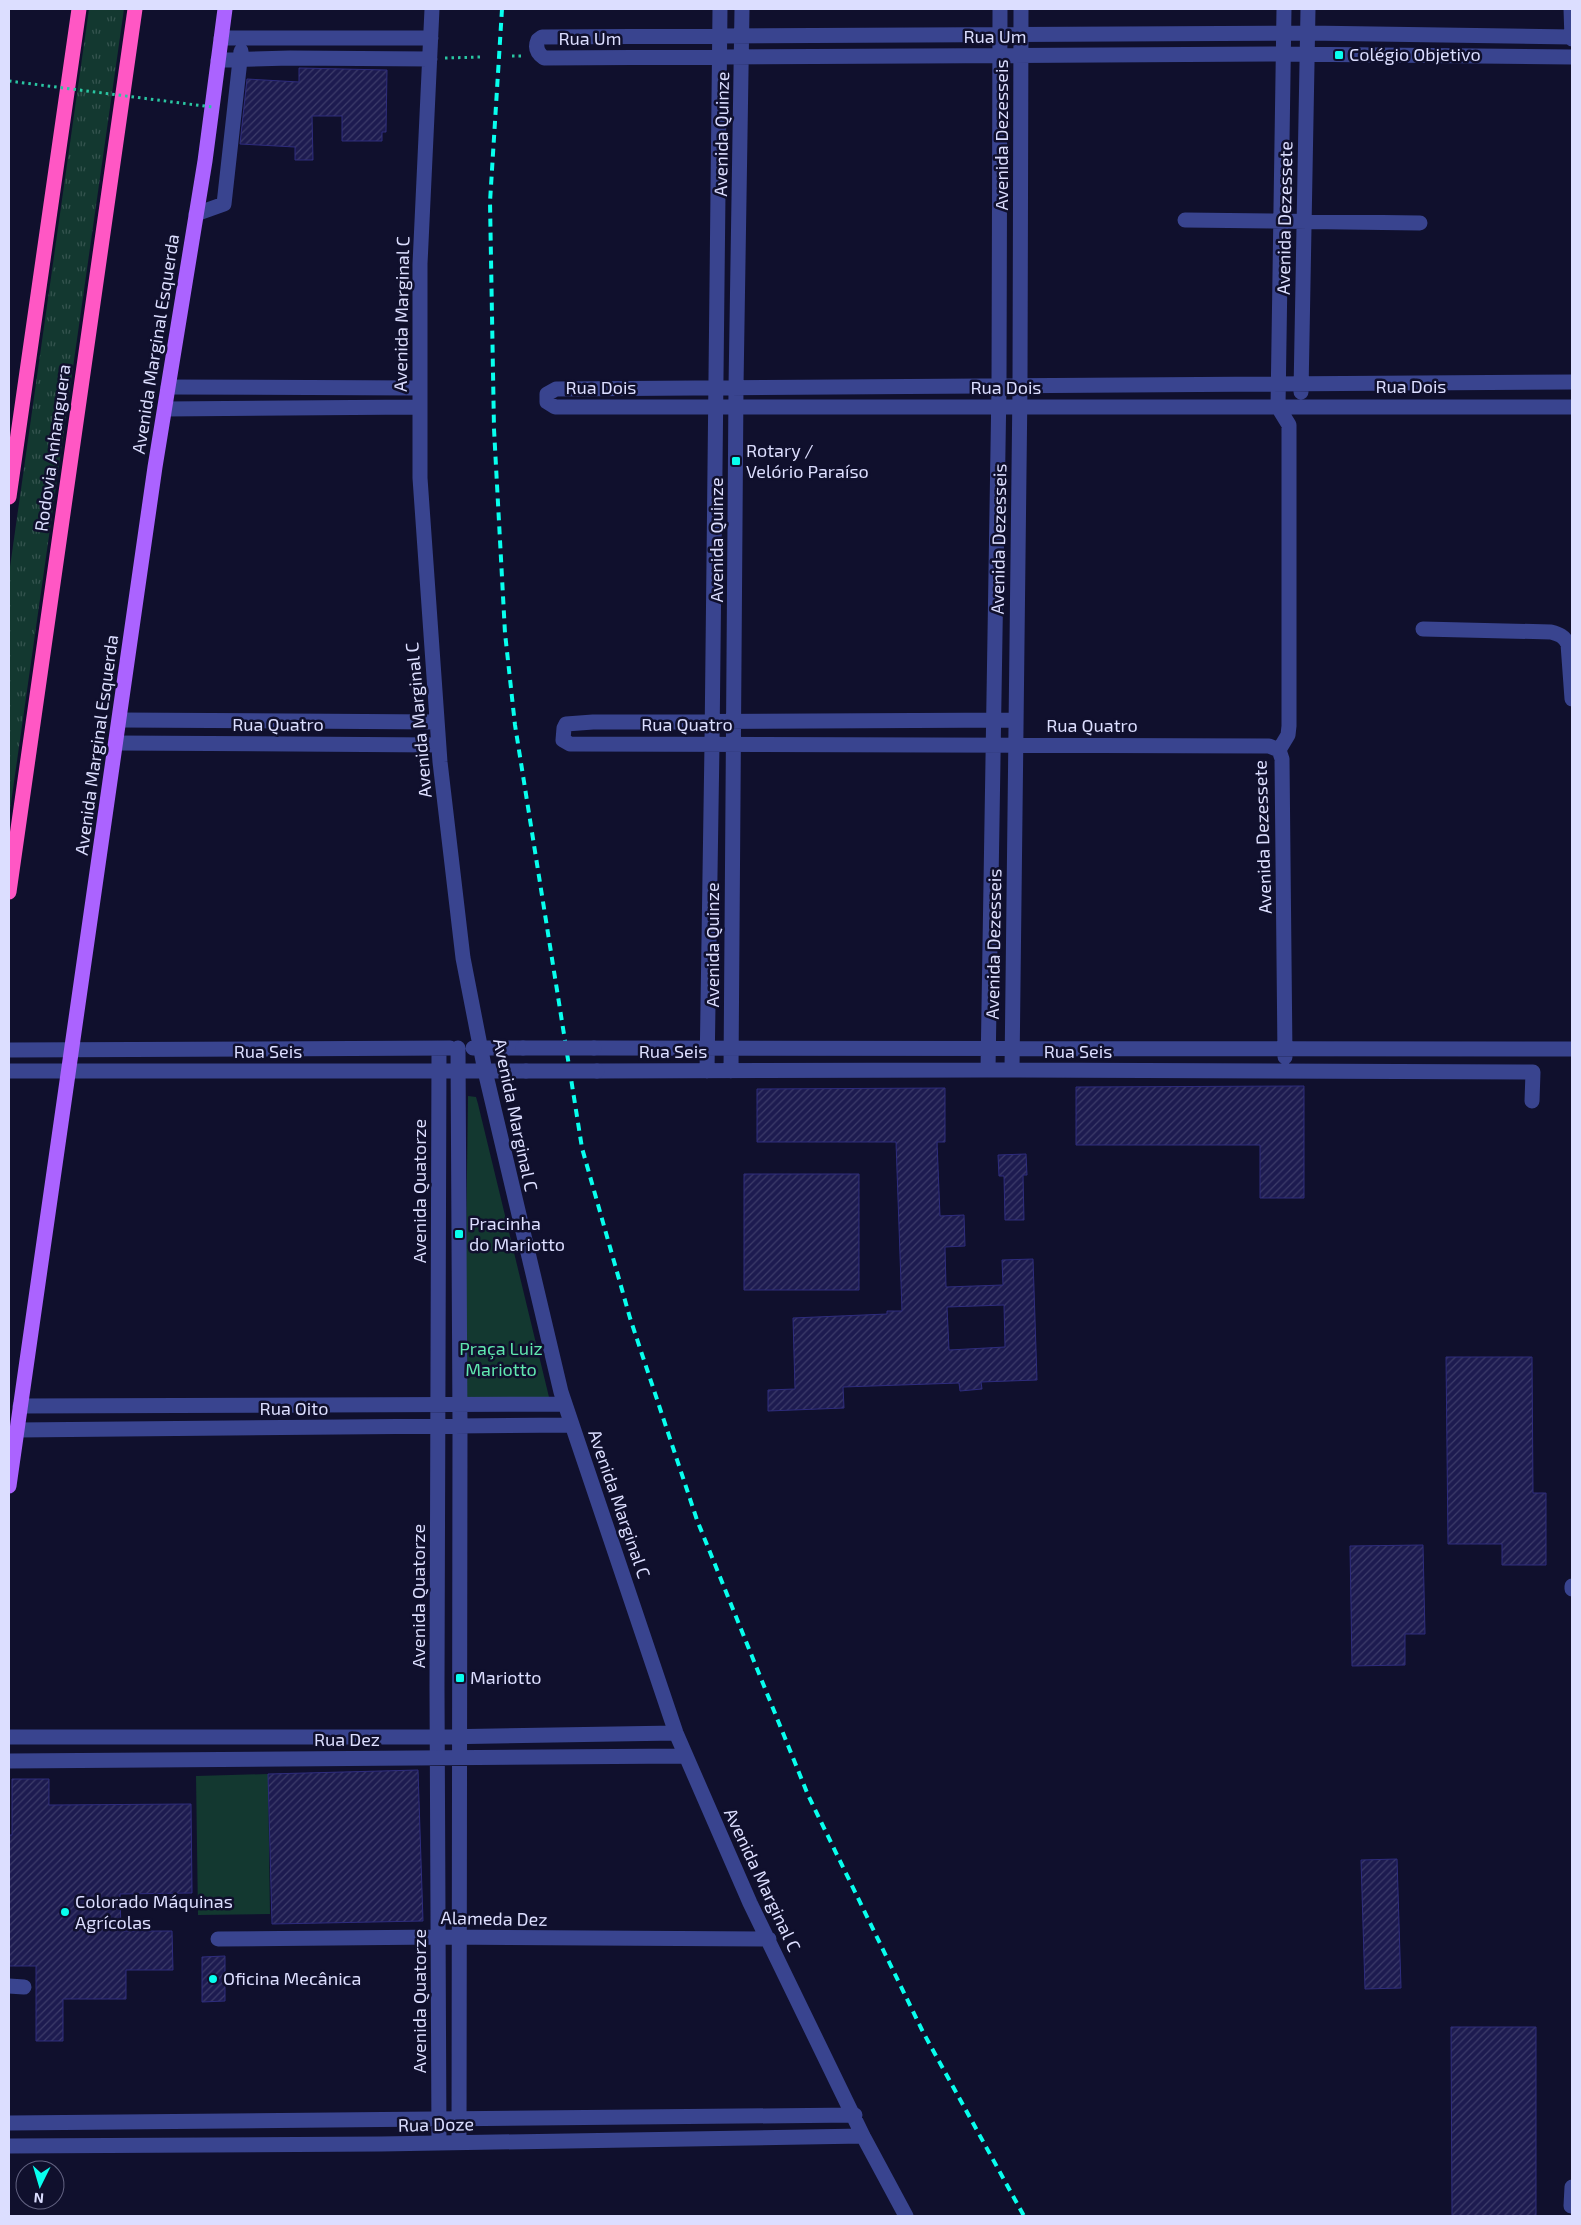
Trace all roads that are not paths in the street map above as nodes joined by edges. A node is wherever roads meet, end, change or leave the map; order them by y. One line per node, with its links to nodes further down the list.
1 (79, 9): 56 (highway, Rodovia Anhanguera)
2 (135, 9): 74 (highway, Rodovia Anhanguera)
3 (224, 9): 19 (main road, Avenida Marginal Esquerda)
4 (432, 9): 21 (street, Avenida Marginal C)
5 (720, 9): 16 (street, Avenida Quinze)
6 (742, 9): 17 (street, Avenida Quinze)
7 (1000, 9): 14 (street, Avenida Dezesseis)
8 (1021, 9): 15 (street, Avenida Dezesseis)
9 (1284, 9): 12 (street, Avenida Dezessete)
10 (1308, 9): 13 (street, Avenida Dezessete)
11 (1571, 9): 18 (street)
12 (1284, 33): 13 (street, Rua Um); 15 (street, Rua Um); 22 (street, Avenida Dezessete)
13 (1308, 33): 18 (street, Rua Um); 23 (street, Avenida Dezessete)
14 (1000, 34): 15 (street, Rua Um); 17 (street, Rua Um); 24 (street, Avenida Dezesseis)
15 (1021, 34): 25 (street, Avenida Dezesseis)
16 (720, 36): 17 (street, Rua Um); 26 (street, Avenida Quinze); 26 (street, Rua Um)
17 (742, 36): 27 (street, Avenida Quinze)
18 (1572, 37)
19 (221, 38): 20 (street); 31 (main road, Avenida Marginal Esquerda)
20 (242, 38): 21 (street); 29 (street)
21 (431, 38): 30 (street, Avenida Marginal C)
22 (1283, 54): 23 (street, Rua Um); 25 (street, Rua Um); 34 (street, Avenida Dezessete)
23 (1308, 54): 28 (street, Rua Um); 35 (street, Avenida Dezessete)
24 (999, 55): 25 (street, Rua Um); 27 (street, Rua Um); 40 (street, Avenida Dezesseis)
25 (1021, 55): 41 (street, Avenida Dezesseis)
26 (719, 57): 27 (street, Rua Um); 44 (street, Avenida Quinze)
27 (742, 57): 45 (street, Avenida Quinze)
28 (1572, 58)
29 (240, 59): 30 (street); 31 (street); 32 (street)
30 (430, 59): 43 (street, Avenida Marginal C)
31 (218, 60): 32 (main road, Avenida Marginal Esquerda)
32 (196, 214): 42 (main road, Avenida Marginal Esquerda)
33 (1185, 220): 34 (street)
34 (1281, 221): 35 (street); 38 (street, Avenida Dezessete)
35 (1303, 222): 36 (street); 39 (street, Avenida Dezessete)
36 (1420, 223)
37 (1572, 382): 39 (street, Rua Dois)
38 (1279, 384): 39 (street, Rua Dois); 41 (street, Rua Dois); 52 (street, Avenida Dezessete)
39 (1302, 384): 48 (street, Avenida Dezessete)
40 (999, 386): 41 (street, Rua Dois); 45 (street, Rua Dois); 50 (street, Avenida Dezesseis)
41 (1020, 386): 51 (street, Avenida Dezesseis)
42 (168, 387): 43 (street); 54 (main road, Avenida Marginal Esquerda)
43 (419, 388): 49 (street, Avenida Marginal C)
44 (715, 388): 45 (street, Rua Dois); 46 (street, Avenida Quinze); 46 (street, Rua Dois)
45 (736, 388): 47 (street, Avenida Quinze)
46 (715, 406): 47 (street, Rua Dois); 62 (street, Avenida Quinze)
47 (736, 406): 50 (street, Rua Dois); 63 (street, Avenida Quinze)
48 (1301, 406): 52 (street, Rua Dois); 53 (street, Rua Dois); 55 (street, Avenida Dezessete)
49 (419, 407): 54 (street); 64 (street, Avenida Marginal C)
50 (997, 407): 51 (street, Rua Dois); 60 (street, Avenida Dezesseis)
51 (1019, 407): 52 (street, Rua Dois); 61 (street, Avenida Dezesseis)
52 (1278, 407): 55 (street)
53 (1572, 407)
54 (165, 409): 59 (main road, Avenida Marginal Esquerda)
55 (1289, 425): 73 (street, Avenida Dezessete)
56 (9, 497)
57 (1423, 629): 58 (street)
58 (1572, 699)
59 (120, 720): 64 (street, Rua Quatro); 66 (main road, Avenida Marginal Esquerda)
60 (992, 720): 61 (street, Rua Quatro); 63 (street, Rua Quatro); 70 (street, Avenida Dezesseis)
61 (1016, 720): 71 (street, Avenida Dezesseis)
62 (712, 721): 63 (street, Rua Quatro); 65 (street, Rua Quatro); 68 (street, Avenida Quinze)
63 (734, 721): 69 (street, Avenida Quinze)
64 (437, 722): 72 (street, Avenida Marginal C)
65 (593, 722): 67 (street); 67 (street, Rua Quatro)
66 (116, 743): 72 (street, Rua Quatro); 79 (main road, Avenida Marginal Esquerda)
67 (594, 744): 68 (street, Rua Quatro)
68 (712, 744): 69 (street, Rua Quatro); 81 (street, Avenida Quinze)
69 (733, 744): 70 (street, Rua Quatro); 82 (street, Avenida Quinze)
70 (992, 744): 71 (street, Rua Quatro); 77 (street, Avenida Dezesseis)
71 (1015, 744): 73 (street, Rua Quatro); 78 (street, Avenida Dezesseis)
72 (438, 745): 76 (street, Avenida Marginal C)
73 (1279, 750): 84 (street, Avenida Dezessete)
74 (9, 892)
75 (458, 1048): 76 (street, Rua Seis); 80 (street, Rua Seis); 93 (street)
76 (481, 1048): 81 (street, Rua Seis, bridge); 94 (street, Avenida Marginal C)
77 (988, 1048): 78 (street, Rua Seis); 82 (street, Rua Seis); 87 (street, Avenida Dezesseis)
78 (1012, 1048): 83 (street, Rua Seis); 88 (street, Avenida Dezesseis)
79 (73, 1049): 80 (street, Rua Seis); 86 (street, Rua Seis); 91 (main road, Avenida Marginal Esquerda)
80 (439, 1049): 92 (street, Avenida Quatorze)
81 (707, 1049): 82 (street, Rua Seis); 95 (street, Avenida Quinze)
82 (732, 1049): 96 (street, Avenida Quinze)
83 (1265, 1049): 84 (street, Rua Seis); 89 (street)
84 (1285, 1049): 85 (street, Rua Seis); 97 (street, Avenida Dezessete)
85 (1572, 1049)
86 (9, 1050)
87 (988, 1070): 88 (street, Rua Seis); 96 (street, Rua Seis)
88 (1012, 1070): 89 (street, Rua Seis)
89 (1266, 1070): 97 (street, Rua Seis)
90 (9, 1071): 91 (street, Rua Seis)
91 (70, 1071): 92 (street, Rua Seis); 102 (main road, Avenida Marginal Esquerda)
92 (439, 1071): 93 (street, Rua Seis); 101 (street, Avenida Quatorze)
93 (458, 1071): 94 (street, Rua Seis); 99 (street)
94 (485, 1071): 95 (street, Rua Seis, bridge); 100 (street, Avenida Marginal C)
95 (707, 1071): 96 (street, Rua Seis)
96 (732, 1071)
97 (1286, 1071): 98 (street, Rua Seis)
98 (1532, 1101)
99 (459, 1404): 100 (street, Rua Oito); 101 (street, Rua Oito); 104 (street)
100 (565, 1404): 103 (street, Avenida Marginal C)
101 (438, 1405): 102 (street, Rua Oito); 105 (street, Avenida Quatorze)
102 (20, 1406): 106 (main road, Avenida Marginal Esquerda)
103 (572, 1425): 104 (street, Rua Oito); 108 (street, Avenida Marginal C)
104 (460, 1426): 105 (street, Rua Oito); 111 (street)
105 (438, 1427): 106 (street, Rua Oito); 110 (street, Avenida Quatorze)
106 (17, 1430): 107 (main road, Avenida Marginal Esquerda)
107 (9, 1486)
108 (676, 1733): 111 (street, Rua Dez); 112 (street, Avenida Marginal C)
109 (9, 1737): 110 (street, Rua Dez)
110 (438, 1737): 111 (street, Rua Dez); 113 (street, Avenida Quatorze)
111 (460, 1737): 114 (street)
112 (685, 1756): 114 (street, Rua Dez); 119 (street, Avenida Marginal C)
113 (438, 1758): 114 (street, Rua Dez); 115 (street, Rua Dez); 116 (street, Avenida Quatorze)
114 (460, 1759): 117 (street)
115 (9, 1761)
116 (439, 1937): 117 (street, Alameda Dez); 118 (street, Alameda Dez); 122 (street, Avenida Quatorze)
117 (460, 1938): 119 (street, Alameda Dez); 121 (street)
118 (218, 1939)
119 (769, 1939): 120 (street, Avenida Marginal C)
120 (855, 2115): 121 (street, Rua Doze); 124 (street, Avenida Marginal C)
121 (460, 2119): 122 (street, Rua Doze); 126 (street)
122 (440, 2120): 123 (street, Rua Doze); 125 (street, Avenida Quatorze)
123 (9, 2123)
124 (863, 2136): 126 (street, Rua Doze); 130 (street, Avenida Marginal C)
125 (439, 2143): 126 (street, Rua Doze); 127 (street, Rua Doze)
126 (459, 2143)
127 (9, 2146)
128 (1572, 2187): 129 (street)
129 (1571, 2206)
130 (906, 2216)

